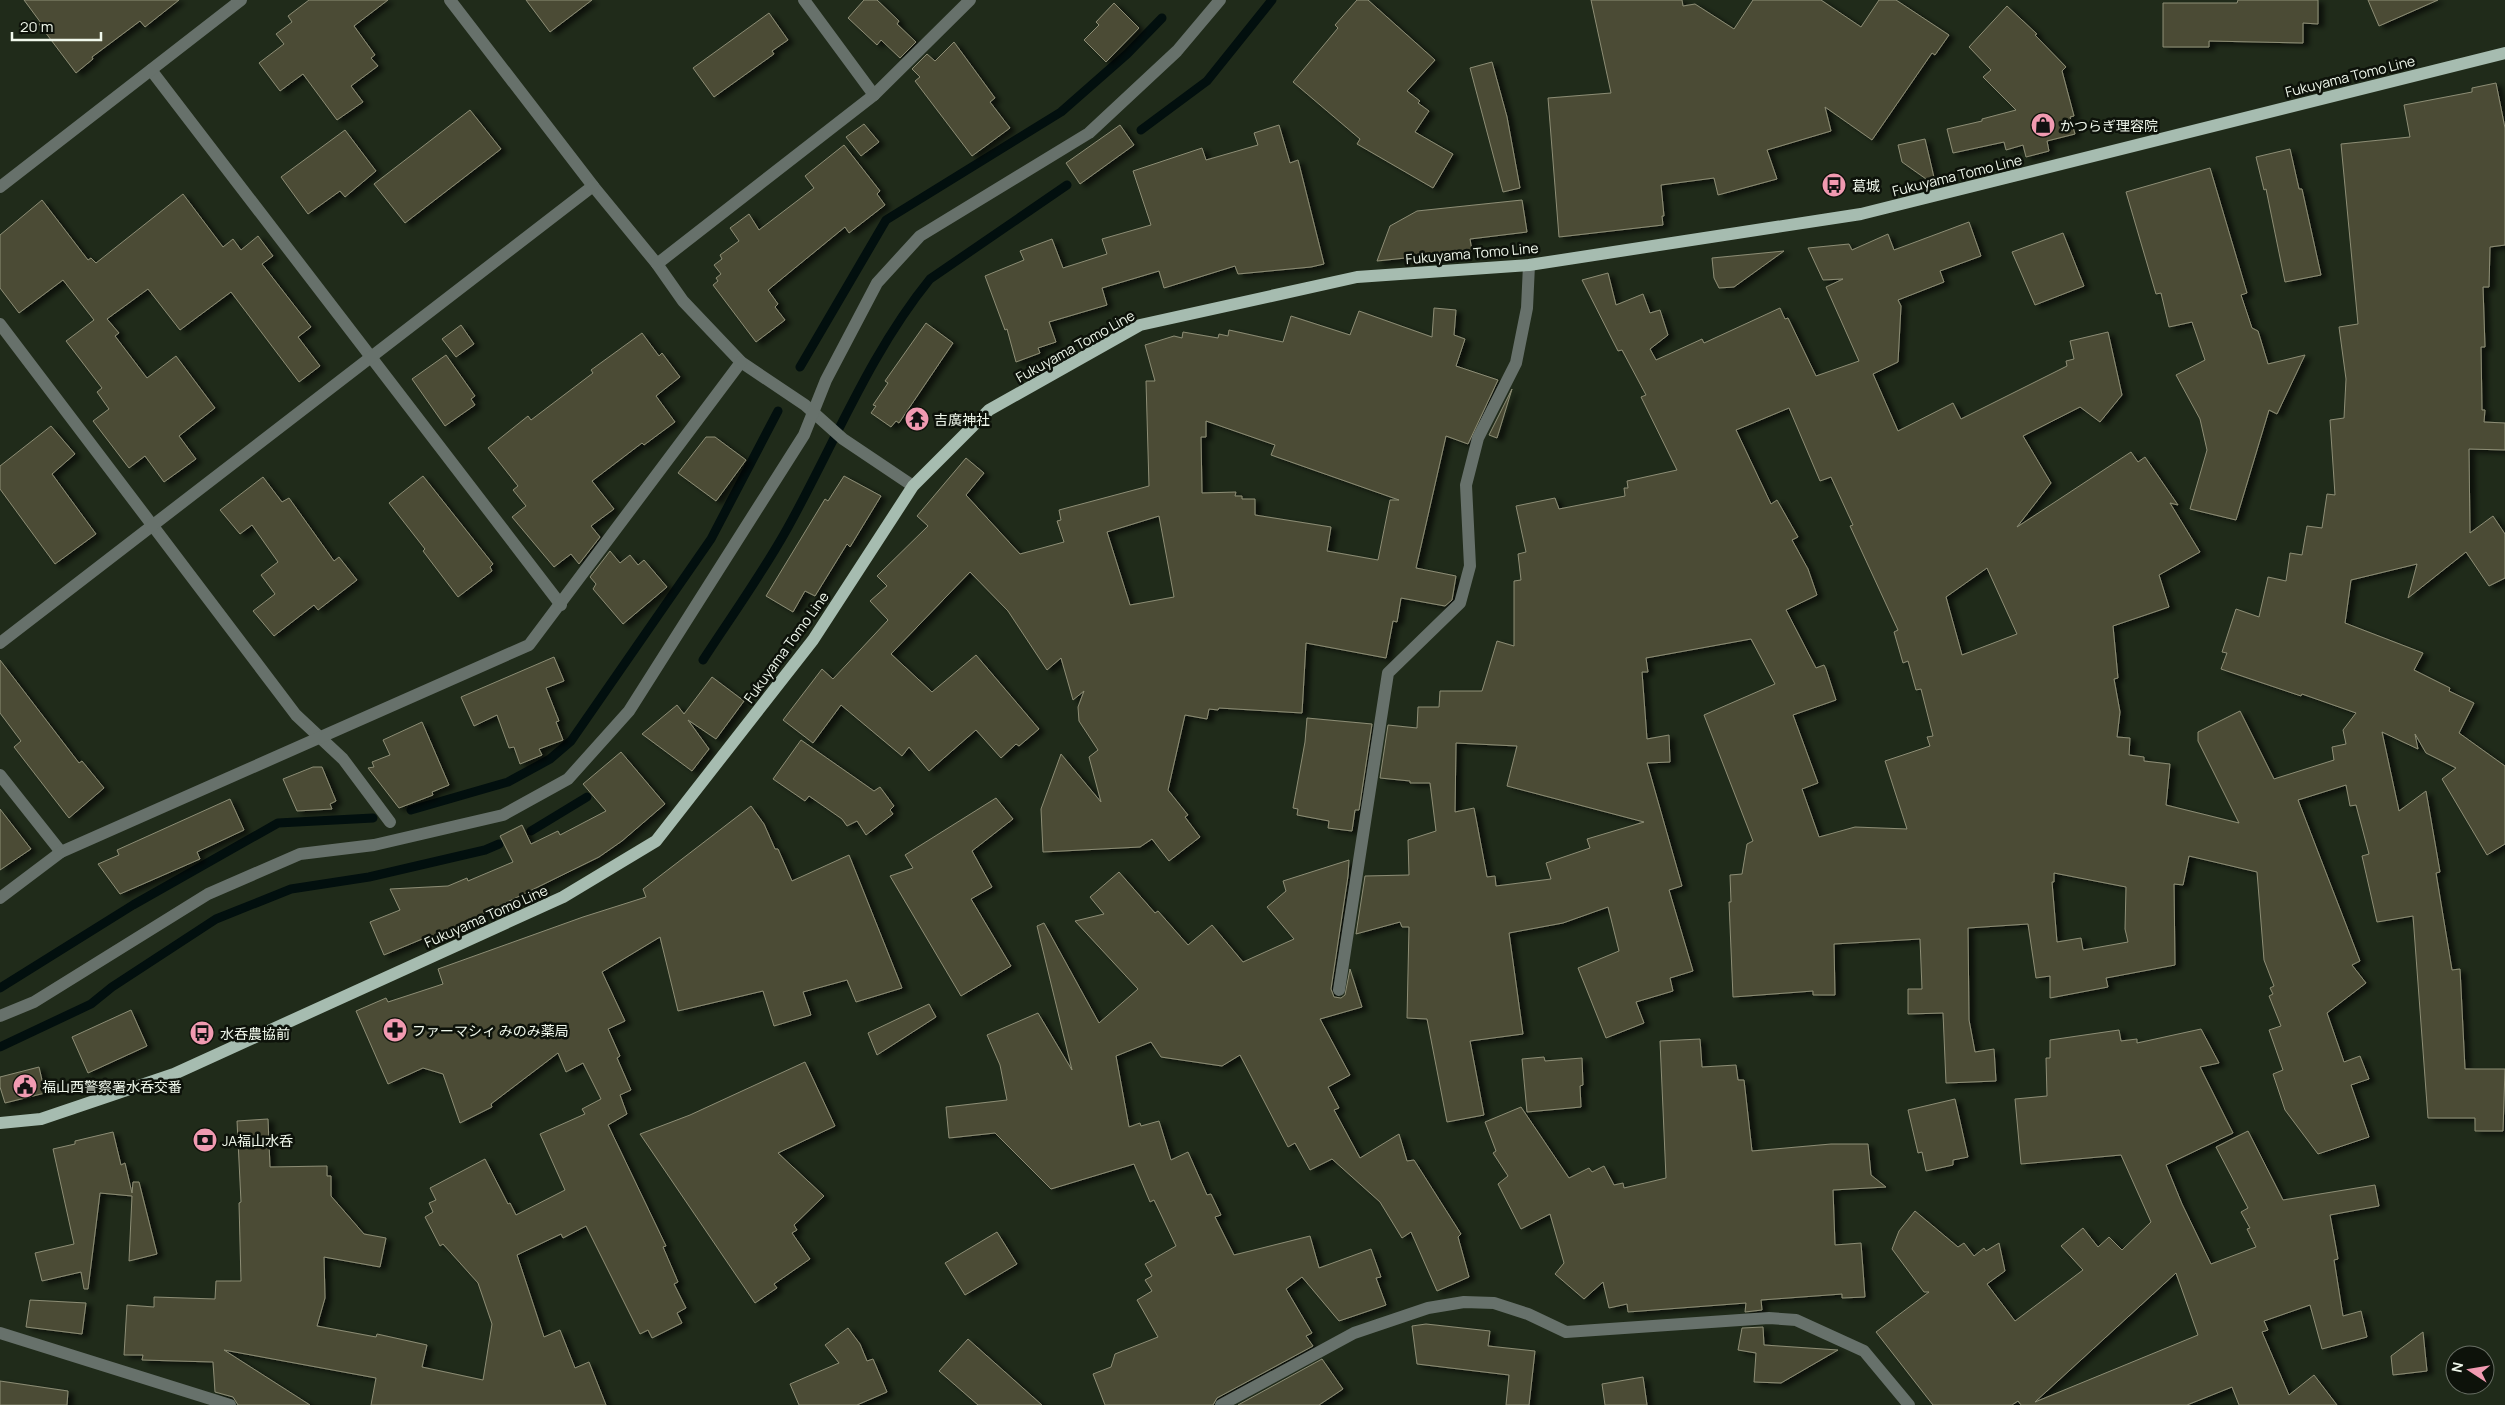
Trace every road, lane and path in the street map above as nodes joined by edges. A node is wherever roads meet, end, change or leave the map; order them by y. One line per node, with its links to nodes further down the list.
1 (241, 0): 7 (street)
2 (450, 0): 9 (street)
3 (804, 0): 8 (street)
4 (970, 0): 8 (street)
5 (1220, 0): 16 (street)
6 (2505, 53): 12 (main road, Fukuyama Tomo Line)
7 (151, 70): 10 (street); 14 (street)
8 (874, 95): 11 (street)
9 (593, 186): 11 (street); 14 (street)
10 (0, 187)
11 (657, 264): 15 (street)
12 (1529, 265): 17 (main road, Fukuyama Tomo Line); 26 (street)
13 (0, 324): 18 (street)
14 (371, 357): 18 (street); 19 (street)
15 (741, 362): 16 (street); 19 (street)
16 (814, 412): 17 (street); 27 (street)
17 (912, 486): 28 (main road, Fukuyama Tomo Line)
18 (152, 525): 20 (street); 21 (street)
19 (561, 605): 21 (street)
20 (0, 643)
21 (320, 737): 23 (street); 24 (street)
22 (0, 775): 24 (street)
23 (390, 822)
24 (61, 852): 25 (street)
25 (0, 898)
26 (1339, 990)
27 (0, 1016)
28 (0, 1123)
29 (0, 1333): 30 (street)
30 (230, 1405)
31 (1221, 1405): 32 (street)
32 (1908, 1405)

